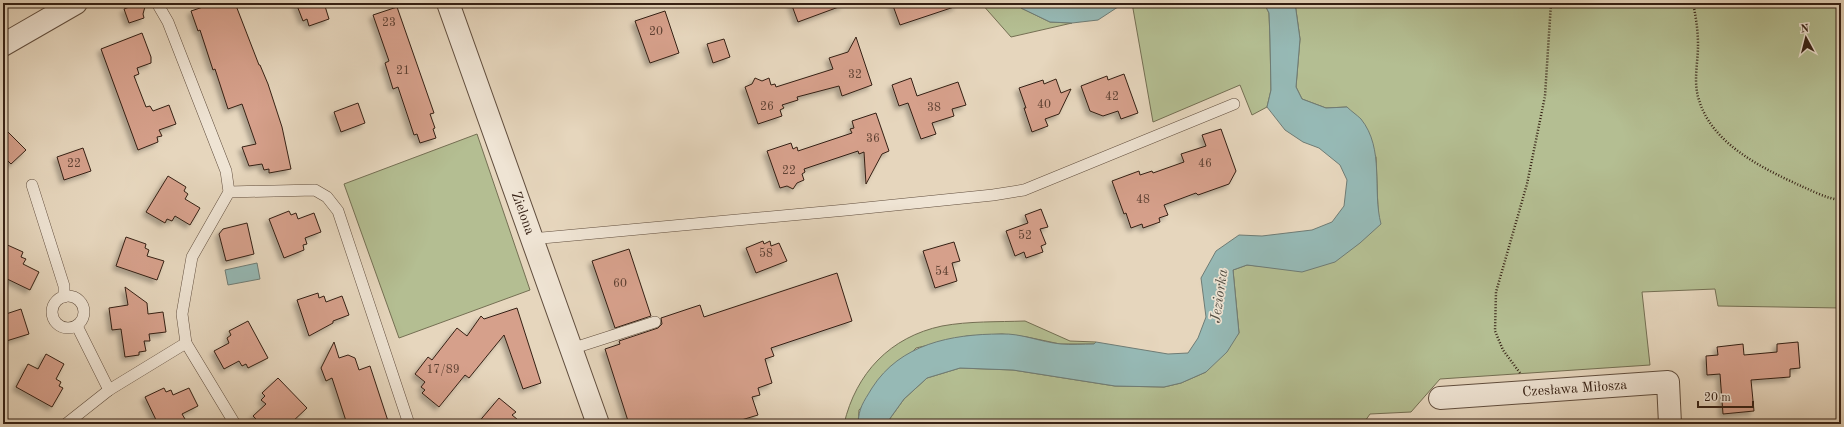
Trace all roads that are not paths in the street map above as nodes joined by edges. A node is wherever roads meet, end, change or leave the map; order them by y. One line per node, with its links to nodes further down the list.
1 (76, 3): 4 (street)
2 (157, 3): 7 (lane)
3 (448, 3): 8 (street, Zielona)
4 (3, 45)
5 (1234, 104): 8 (lane)
6 (32, 185): 9 (lane)
7 (229, 192): 12 (lane); 18 (lane)
8 (531, 239): 13 (street, Zielona)
9 (64, 297): 11 (lane); 11 (lane)
10 (655, 322): 13 (lane)
11 (77, 326): 14 (lane)
12 (186, 343): 14 (lane); 17 (lane)
13 (571, 349): 19 (street, Zielona)
14 (110, 390): 16 (lane)
15 (1440, 398): 20 (street, Czesława Miłosza)
16 (66, 424)
17 (235, 424)
18 (409, 424)
19 (598, 424)
20 (1670, 424)

